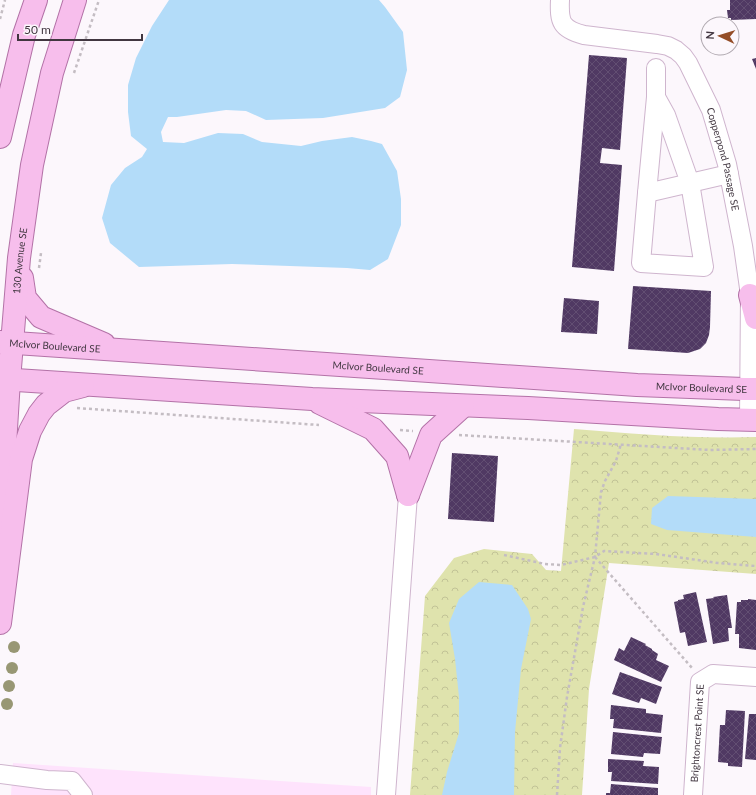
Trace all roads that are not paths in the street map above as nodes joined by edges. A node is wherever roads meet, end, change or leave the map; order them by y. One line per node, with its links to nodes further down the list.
1 (36, 0): 6 (main road)
2 (75, 0): 10 (main road, 130 Avenue SE)
3 (560, 0): 7 (street, Copperpond Passage SE)
4 (656, 68): 5 (street)
5 (656, 97): 8 (street); 9 (street)
6 (0, 137)
7 (729, 174): 8 (street); 11 (street, Copperpond Passage SE)
8 (690, 183): 9 (street); 9 (street)
9 (647, 193)
10 (19, 258): 13 (main road, 130 Avenue SE); 14 (main road)
11 (750, 295): 12 (main road); 17 (street, Copperpond Passage SE)
12 (756, 318)
13 (6, 343): 14 (main road, McIvor Boulevard SE); 15 (main road, 130 Avenue SE)
14 (120, 350): 17 (main road, McIvor Boulevard SE)
15 (4, 379): 16 (main road); 22 (main road, 130 Avenue SE)
16 (90, 384): 18 (main road); 23 (main road)
17 (753, 389): 20 (street, Copperpond Passage SE)
18 (312, 399): 19 (main road); 21 (main road)
19 (463, 406): 20 (main road); 21 (main road)
20 (752, 420)
21 (408, 495): 28 (street)
22 (0, 528)
23 (0, 623)
24 (756, 678): 29 (street, Brightoncrest Point SE)
25 (0, 774): 26 (street)
26 (47, 788): 27 (street)
27 (83, 795)
28 (386, 795)
29 (692, 795)

